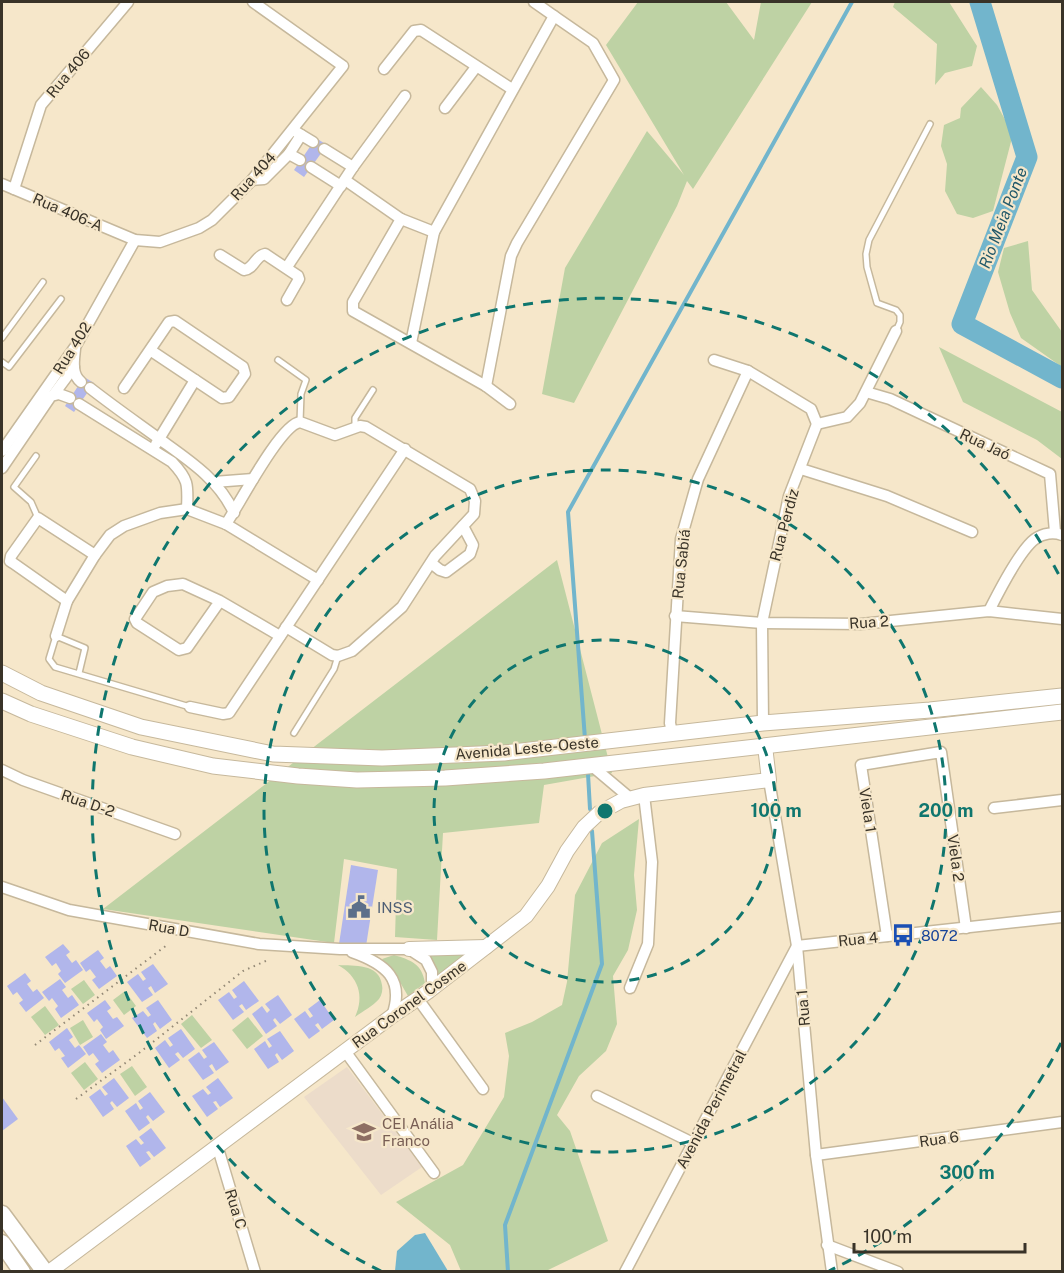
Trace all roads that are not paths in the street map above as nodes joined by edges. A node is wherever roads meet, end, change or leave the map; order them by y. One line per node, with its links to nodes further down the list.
1 (128, 2): 21 (street, Rua 406)
2 (253, 2): 11 (street, Rua 404)
3 (534, 2): 4 (street)
4 (554, 16): 7 (street); 43 (street)
5 (476, 67): 6 (street); 7 (street); 9 (street)
6 (384, 69)
7 (512, 89): 24 (street)
8 (405, 96): 17 (street)
9 (446, 108)
10 (930, 124): 31 (lane)
11 (297, 132): 12 (street); 14 (street); 18 (street, Rua 404)
12 (313, 142)
13 (324, 149): 17 (street)
14 (289, 154): 15 (street); 18 (street)
15 (300, 160)
16 (311, 167): 19 (street)
17 (353, 167): 19 (street)
18 (252, 180): 25 (street, Rua 404)
19 (343, 183): 23 (street); 27 (street)
20 (2, 184): 21 (street, Rua 406-A)
21 (14, 189): 22 (street); 25 (street, Rua 406-A)
22 (2, 197)
23 (401, 219): 24 (street); 33 (street)
24 (434, 232): 33 (street)
25 (135, 240): 34 (street, Rua 402)
26 (220, 255): 27 (street)
27 (287, 267): 30 (street)
28 (44, 282): 32 (lane)
29 (61, 298): 38 (lane)
30 (287, 300)
31 (896, 331): 47 (street)
32 (2, 338)
33 (411, 343): 43 (street)
34 (75, 347): 39 (street); 55 (street, Rua 402)
35 (150, 350): 41 (street); 41 (street); 45 (street)
36 (278, 360): 50 (lane)
37 (714, 360): 40 (street)
38 (2, 362)
39 (74, 367): 42 (street); 48 (street)
40 (748, 371): 51 (street); 74 (street, Rua Sabiá)
41 (195, 380): 53 (street)
42 (81, 382)
43 (486, 386): 49 (street)
44 (90, 388): 53 (street)
45 (124, 388)
46 (373, 390): 52 (lane)
47 (866, 392): 51 (street); 67 (street, Rua Jaó)
48 (54, 394): 53 (street); 57 (street)
49 (510, 404)
50 (300, 422): 52 (street); 59 (street)
51 (818, 424): 58 (street, Rua Perdiz)
52 (355, 428): 54 (street)
53 (156, 443): 60 (street); 61 (street)
54 (405, 449): 65 (street); 70 (street)
55 (2, 451)
56 (36, 456): 63 (lane)
57 (2, 468)
58 (801, 469): 66 (street); 76 (street, Rua Perdiz)
59 (253, 479): 60 (street); 62 (street)
60 (214, 482): 62 (street)
61 (187, 509): 64 (street); 68 (street)
62 (234, 513): 64 (street)
63 (38, 518): 68 (street); 71 (street)
64 (226, 524): 70 (street)
65 (463, 526): 69 (street); 69 (street)
66 (972, 532)
67 (1059, 534): 73 (street)
68 (95, 555): 71 (street)
69 (430, 563): 79 (street)
70 (318, 580): 77 (street)
71 (67, 601): 78 (street)
72 (220, 601): 72 (street); 77 (street)
73 (989, 611): 75 (street, Rua 2); 76 (street, Rua 2)
74 (675, 616): 76 (street, Rua 2); 89 (street, Rua Sabiá)
75 (1062, 619)
76 (762, 623): 87 (street, Rua Perdiz)
77 (283, 632): 79 (street); 84 (street)
78 (56, 636): 81 (lane); 81 (lane)
79 (338, 656): 88 (lane)
80 (2, 673): 93 (main road, Avenida Leste-Oeste)
81 (79, 674): 84 (lane)
82 (1062, 696): 86 (main road, Avenida Leste-Oeste)
83 (2, 701): 97 (main road, Avenida Leste-Oeste)
84 (190, 707)
85 (1062, 712): 90 (main road, Avenida Leste-Oeste)
86 (818, 718): 87 (main road, Avenida Leste-Oeste); 90 (main road)
87 (763, 723): 89 (main road, Avenida Leste-Oeste)
88 (294, 733)
89 (672, 733): 94 (main road, Avenida Leste-Oeste)
90 (821, 739): 91 (main road, Avenida Leste-Oeste)
91 (765, 746): 95 (main road, Avenida Leste-Oeste); 99 (street, Rua 1)
92 (941, 752): 107 (street, Viela 2); 108 (street, Viela 1)
93 (420, 756): 94 (main road, Avenida Leste-Oeste); 97 (main road)
94 (446, 756): 98 (main road)
95 (592, 766): 98 (main road, Avenida Leste-Oeste); 101 (street)
96 (2, 770): 104 (street, Rua D-2)
97 (418, 778): 98 (main road, Avenida Leste-Oeste)
98 (445, 778)
99 (769, 780): 100 (street, Rua Coronel Cosme); 109 (street, Rua 1)
100 (644, 795): 101 (street, Rua Coronel Cosme); 113 (street)
101 (630, 798): 110 (street, Rua Coronel Cosme)
102 (1062, 800): 103 (street)
103 (994, 808)
104 (175, 834)
105 (2, 887): 111 (street, Rua D)
106 (1062, 916): 107 (street, Rua 4)
107 (966, 928): 108 (street, Rua 4)
108 (887, 936): 109 (street, Rua 4)
109 (797, 946): 120 (street, Avenida Perimetral); 122 (street, Rua 1)
110 (486, 947): 112 (street); 114 (street, Rua Coronel Cosme)
111 (340, 949): 112 (street, Rua D); 115 (street, Rua D)
112 (409, 949): 114 (street)
113 (630, 988)
114 (423, 995): 115 (street, Rua Coronel Cosme); 117 (street)
115 (392, 1016): 116 (street, Rua Coronel Cosme)
116 (345, 1051): 121 (street, Rua Coronel Cosme); 123 (street)
117 (483, 1089)
118 (597, 1096): 120 (street)
119 (1062, 1122): 122 (street, Rua 6)
120 (693, 1143): 131 (street, Avenida Perimetral)
121 (217, 1146): 129 (street, Rua Coronel Cosme); 130 (street, Rua C)
122 (816, 1155): 126 (street, Rua 1)
123 (434, 1173)
124 (2, 1214): 128 (main road)
125 (2, 1243): 127 (main road)
126 (828, 1245): 132 (street, Rua 1); 133 (street)
127 (22, 1272)
128 (45, 1272)
129 (49, 1272)
130 (255, 1272)
131 (625, 1272)
132 (832, 1272)
133 (897, 1272)

